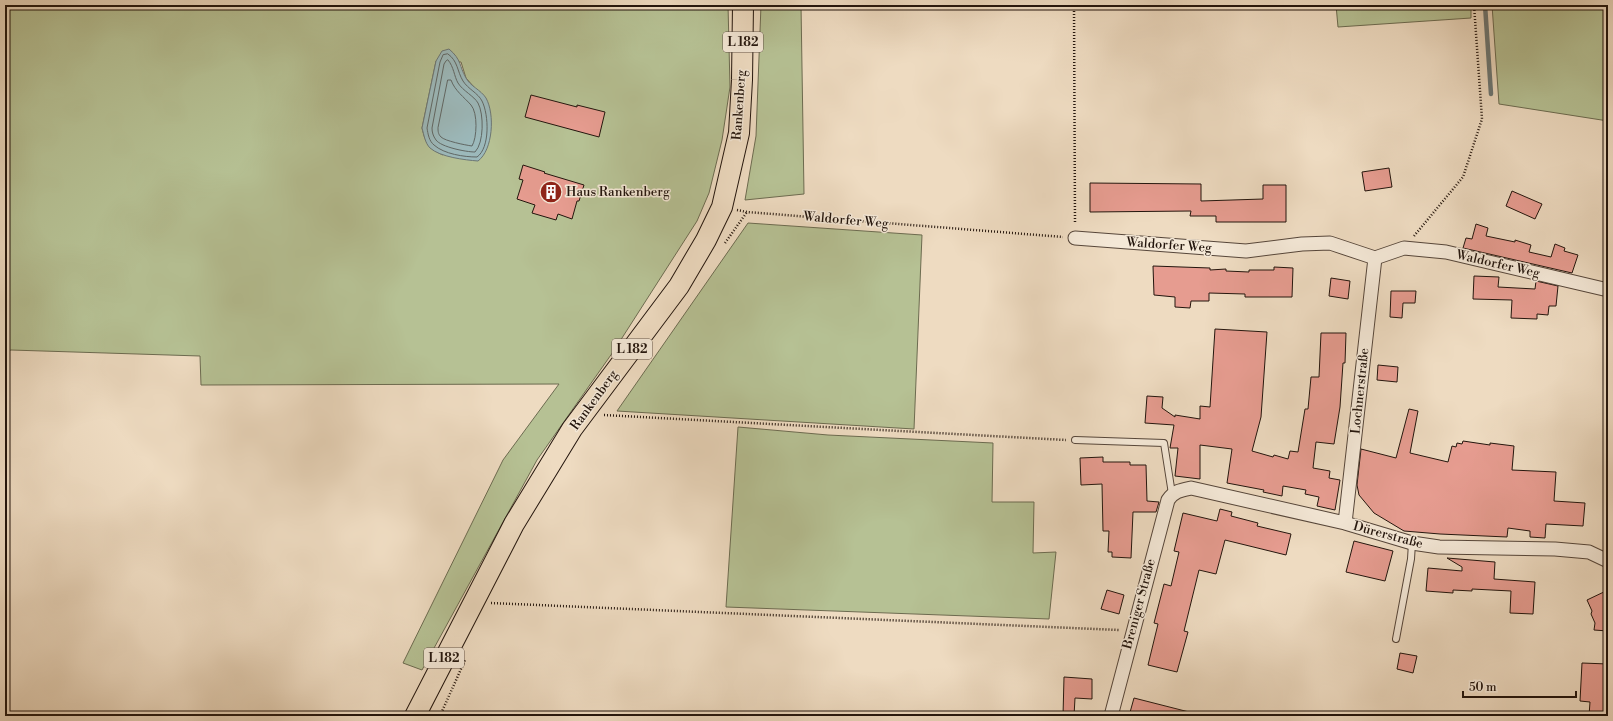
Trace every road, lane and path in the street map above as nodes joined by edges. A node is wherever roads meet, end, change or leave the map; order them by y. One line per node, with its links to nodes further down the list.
1 (743, 5): 4 (main road, Rankenberg / L 182)
2 (1074, 5): 5 (path)
3 (1474, 5): 6 (path)
4 (722, 207): 5 (path, Waldorfer Weg); 18 (main road, Rankenberg / L 182)
5 (1075, 238): 7 (street, Waldorfer Weg)
6 (1404, 248): 7 (street, Waldorfer Weg); 8 (street, Waldorfer Weg)
7 (1375, 258): 12 (street, Lochnerstraße)
8 (1608, 290)
9 (604, 415): 10 (path)
10 (1075, 440): 11 (lane)
11 (1172, 494): 12 (street, Dürerstraße); 16 (street, Breniger Straße)
12 (1345, 523): 13 (street, Dürerstraße)
13 (1412, 543): 14 (street, Dürerstraße); 17 (lane)
14 (1608, 561)
15 (490, 604): 16 (path)
16 (1132, 631): 19 (street, Breniger Straße)
17 (1396, 639)
18 (415, 716)
19 (1111, 716)

